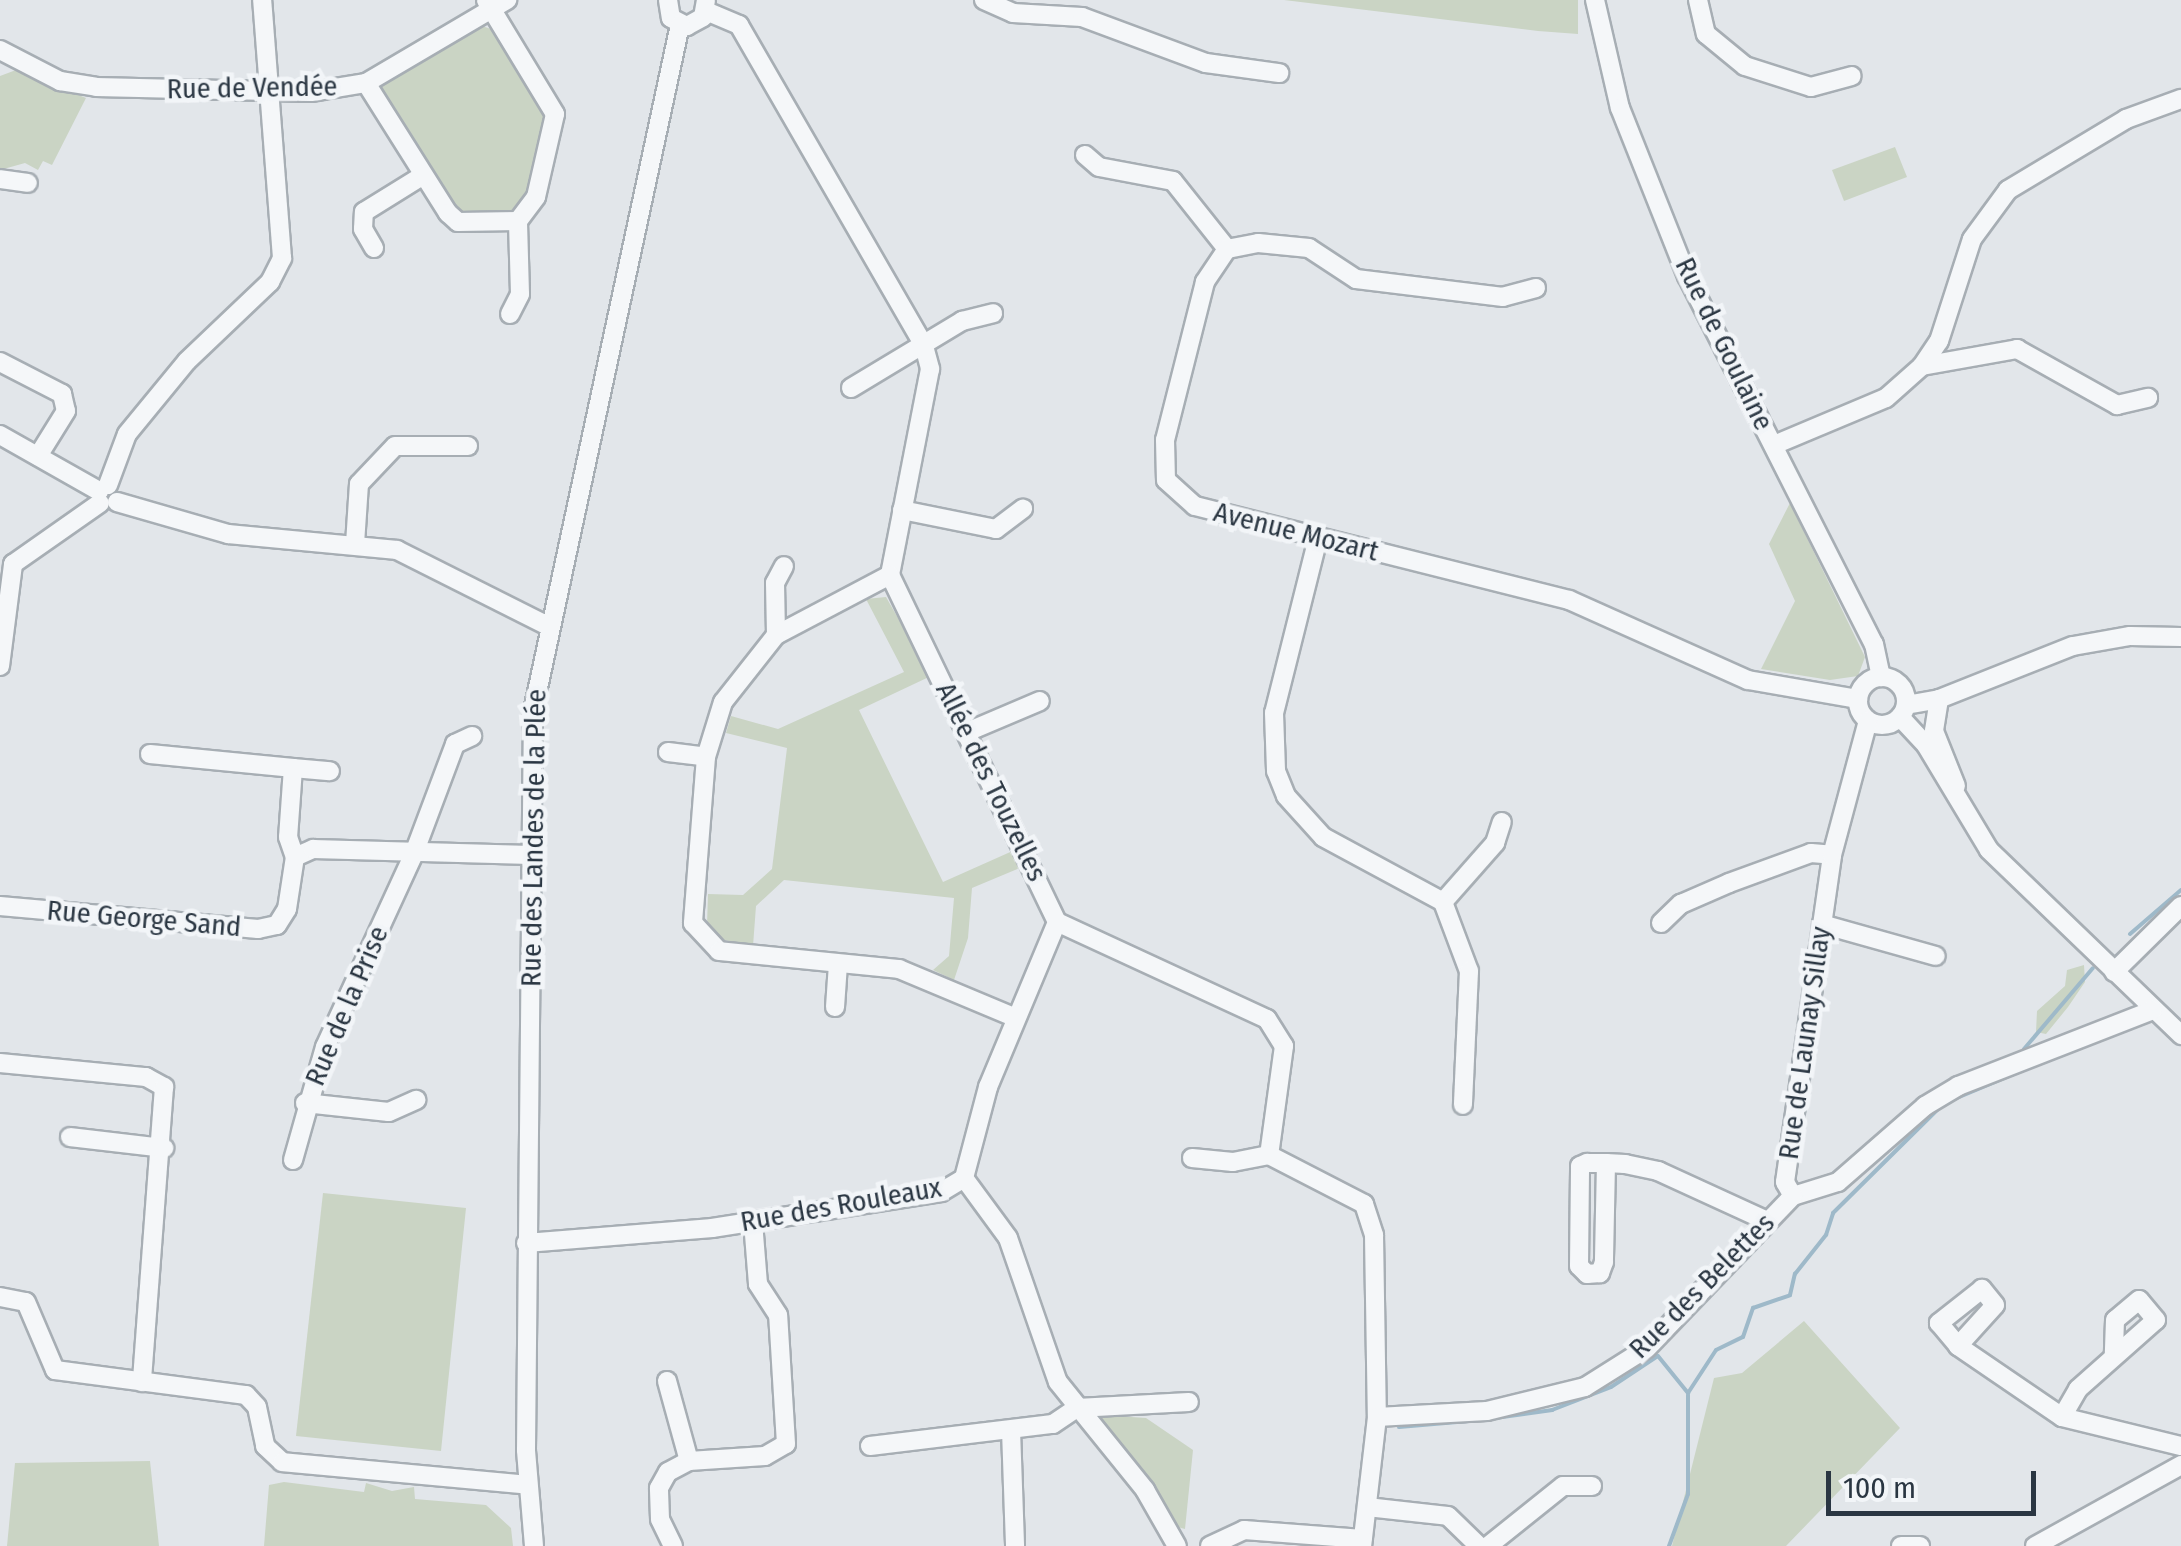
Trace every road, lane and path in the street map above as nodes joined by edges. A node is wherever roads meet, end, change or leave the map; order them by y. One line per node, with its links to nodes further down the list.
1 (262, 0): 13 (street)
2 (984, 0): 10 (street)
3 (1594, 0): 31 (street, Rue de Goulaine)
4 (1698, 0): 11 (street)
5 (665, 1): 8 (street)
6 (495, 3): 12 (street, Rue de Vendée); 19 (street)
7 (706, 6): 8 (street); 25 (street)
8 (680, 25): 41 (street, Rue des Landes de la Plée)
9 (2, 56): 13 (street, Rue de Vendée)
10 (1279, 73)
11 (1852, 76)
12 (366, 83): 13 (street, Rue de Vendée); 16 (street)
13 (268, 92): 34 (street)
14 (2181, 99): 27 (street)
15 (1085, 155): 21 (street)
16 (422, 176): 19 (street); 20 (street)
17 (0, 179): 18 (street)
18 (28, 183)
19 (518, 221): 24 (street)
20 (374, 248)
21 (1227, 249): 22 (street); 37 (street, Avenue Mozart)
22 (1536, 288)
23 (993, 313): 25 (street)
24 (510, 314)
25 (924, 346): 28 (street); 36 (street)
26 (0, 362): 33 (street)
27 (1922, 366): 29 (street); 31 (street)
28 (851, 388)
29 (2148, 398)
30 (0, 435): 33 (street)
31 (1774, 445): 45 (street, Rue de Goulaine)
32 (468, 446): 38 (street)
33 (38, 456): 34 (street)
34 (106, 495): 38 (street); 44 (street)
35 (1023, 509): 36 (street)
36 (902, 510): 40 (street)
37 (1318, 538): 46 (street, Avenue Mozart); 64 (street)
38 (355, 544): 41 (street)
39 (784, 566): 42 (street)
40 (890, 575): 42 (street); 51 (street, Allée des Touzelles)
41 (548, 626): 62 (street, Rue des Landes de la Plée)
42 (776, 635): 55 (street)
43 (2181, 637): 47 (street)
44 (0, 666)
45 (1881, 677): 46 (street); 49 (street)
46 (1858, 699): 50 (street)
47 (1939, 700): 49 (street); 58 (street)
48 (1040, 702): 51 (street)
49 (1903, 711): 50 (street); 58 (street)
50 (1868, 721): 60 (street, Rue de Launay Sillay)
51 (967, 732): 67 (street, Allée des Touzelles)
52 (472, 736): 61 (street, Rue de la Prise)
53 (668, 752): 55 (street)
54 (150, 754): 56 (street)
55 (706, 756): 71 (street)
56 (294, 768): 57 (street); 63 (street, Rue George Sand)
57 (330, 771)
58 (1958, 801): 72 (street)
59 (1502, 822): 64 (street)
60 (1832, 855): 68 (street); 69 (street, Rue de Launay Sillay)
61 (412, 856): 62 (street); 63 (street); 79 (street, Rue de la Prise)
62 (531, 856): 91 (street, Rue des Landes de la Plée)
63 (295, 857): 65 (street, Rue George Sand)
64 (1443, 902): 80 (street)
65 (0, 906)
66 (2181, 906): 72 (street)
67 (1056, 922): 75 (street); 83 (street)
68 (1662, 922)
69 (1822, 924): 70 (street); 88 (street, Rue de Launay Sillay)
70 (1936, 956)
71 (838, 964): 73 (street); 75 (street)
72 (2114, 972): 74 (street)
73 (836, 1007)
74 (2153, 1010): 76 (street); 88 (street, Rue de Launay Sillay)
75 (1016, 1018): 87 (street)
76 (2181, 1035)
77 (0, 1063): 82 (street)
78 (416, 1100): 79 (street)
79 (305, 1103): 85 (street, Rue de la Prise)
80 (1463, 1106)
81 (70, 1137): 82 (street)
82 (164, 1148): 96 (street)
83 (1268, 1156): 84 (street); 100 (street)
84 (1192, 1158)
85 (292, 1160)
86 (1606, 1163): 86 (street); 90 (street)
87 (964, 1178): 89 (street, Rue des Rouleaux); 98 (street, Rue des Rouleaux)
88 (1793, 1196): 90 (street, Rue des Belettes)
89 (753, 1222): 91 (street, Rue des Rouleaux); 105 (street)
90 (1766, 1222): 100 (street, Rue des Belettes)
91 (526, 1243): 107 (street, Rue des Landes de la Plée)
92 (0, 1297): 96 (street)
93 (1958, 1346): 99 (street)
94 (2114, 1356): 99 (street)
95 (666, 1381): 105 (street)
96 (142, 1382): 107 (street)
97 (1189, 1402): 98 (street)
98 (1078, 1408): 101 (street); 114 (street, Rue des Rouleaux)
99 (2062, 1417): 102 (street)
100 (1376, 1426): 109 (street)
101 (1010, 1430): 103 (street); 113 (street)
102 (2161, 1443): 104 (street); 106 (street)
103 (870, 1446)
104 (2181, 1446)
105 (689, 1461): 112 (street)
106 (2173, 1468): 120 (street)
107 (528, 1485): 111 (street, Rue des Landes de la Plée)
108 (1592, 1486): 117 (street)
109 (1368, 1507): 110 (street); 116 (street)
110 (1363, 1542): 115 (street)
111 (534, 1546)
112 (672, 1546)
113 (1015, 1546)
114 (1177, 1546)
115 (1210, 1546)
116 (1479, 1546)
117 (1488, 1546)
118 (1901, 1546): 119 (street)
119 (1920, 1546)
120 (2035, 1546)

